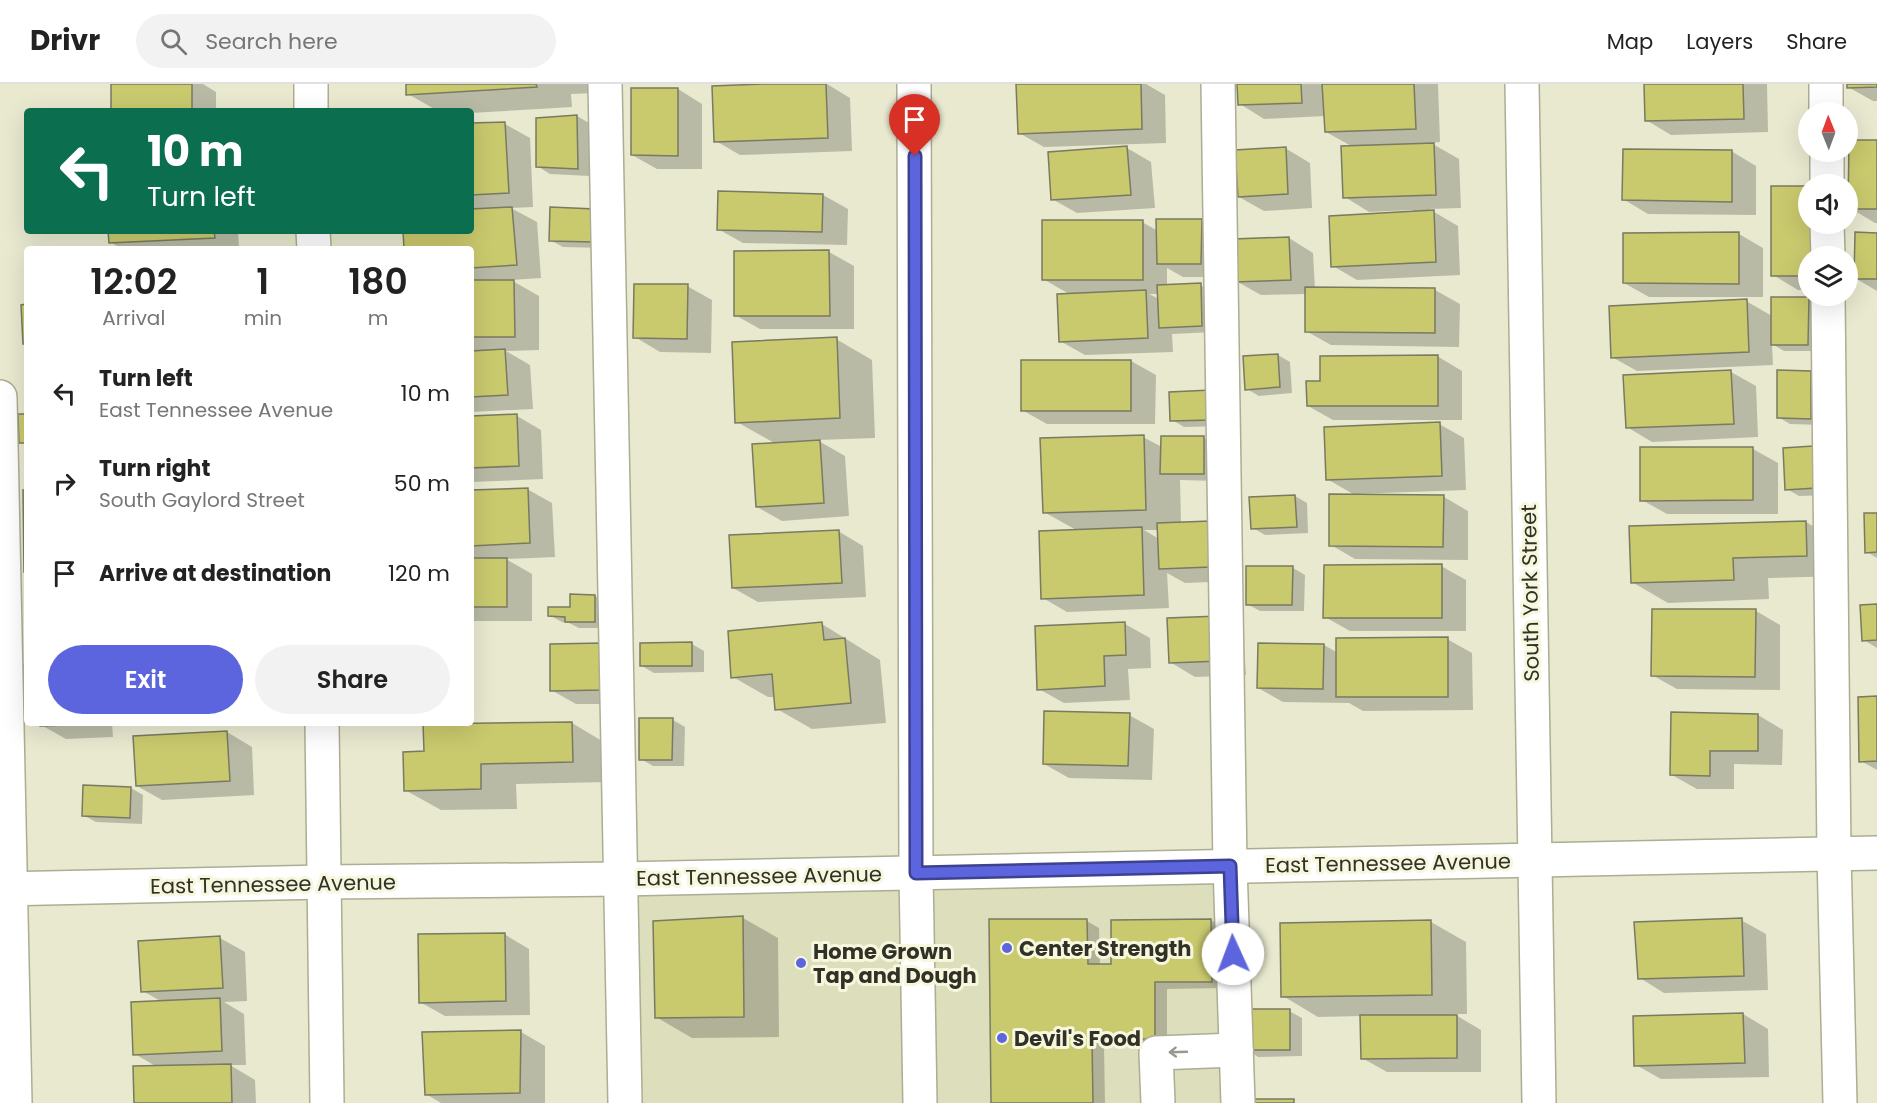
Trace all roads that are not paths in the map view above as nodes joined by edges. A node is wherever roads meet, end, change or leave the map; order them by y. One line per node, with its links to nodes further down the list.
1 (311, 84): 8 (street)
2 (605, 84): 17 (street)
3 (914, 84): 16 (street)
4 (1218, 84): 15 (street)
5 (1522, 84): 14 (street, South York Street)
6 (1826, 84): 7 (street)
7 (1826, 102)
8 (311, 108)
9 (1828, 306): 13 (street)
10 (0, 397): 19 (street)
11 (322, 726): 18 (street)
12 (1877, 853): 13 (street, East Tennessee Avenue)
13 (1834, 854): 14 (street, East Tennessee Avenue); 28 (street)
14 (1535, 860): 15 (street, East Tennessee Avenue); 27 (street, South York Street)
15 (1230, 866): 16 (street, East Tennessee Avenue); 20 (street)
16 (916, 873): 17 (street, East Tennessee Avenue); 24 (street)
17 (621, 879): 18 (street, East Tennessee Avenue); 23 (street)
18 (325, 882): 19 (street, East Tennessee Avenue); 22 (street)
19 (6, 889): 21 (street)
20 (1236, 1050): 25 (street, one-way to 25); 26 (street)
21 (15, 1103)
22 (327, 1103)
23 (625, 1103)
24 (920, 1103)
25 (1158, 1103)
26 (1238, 1103)
27 (1539, 1103)
28 (1840, 1103)

